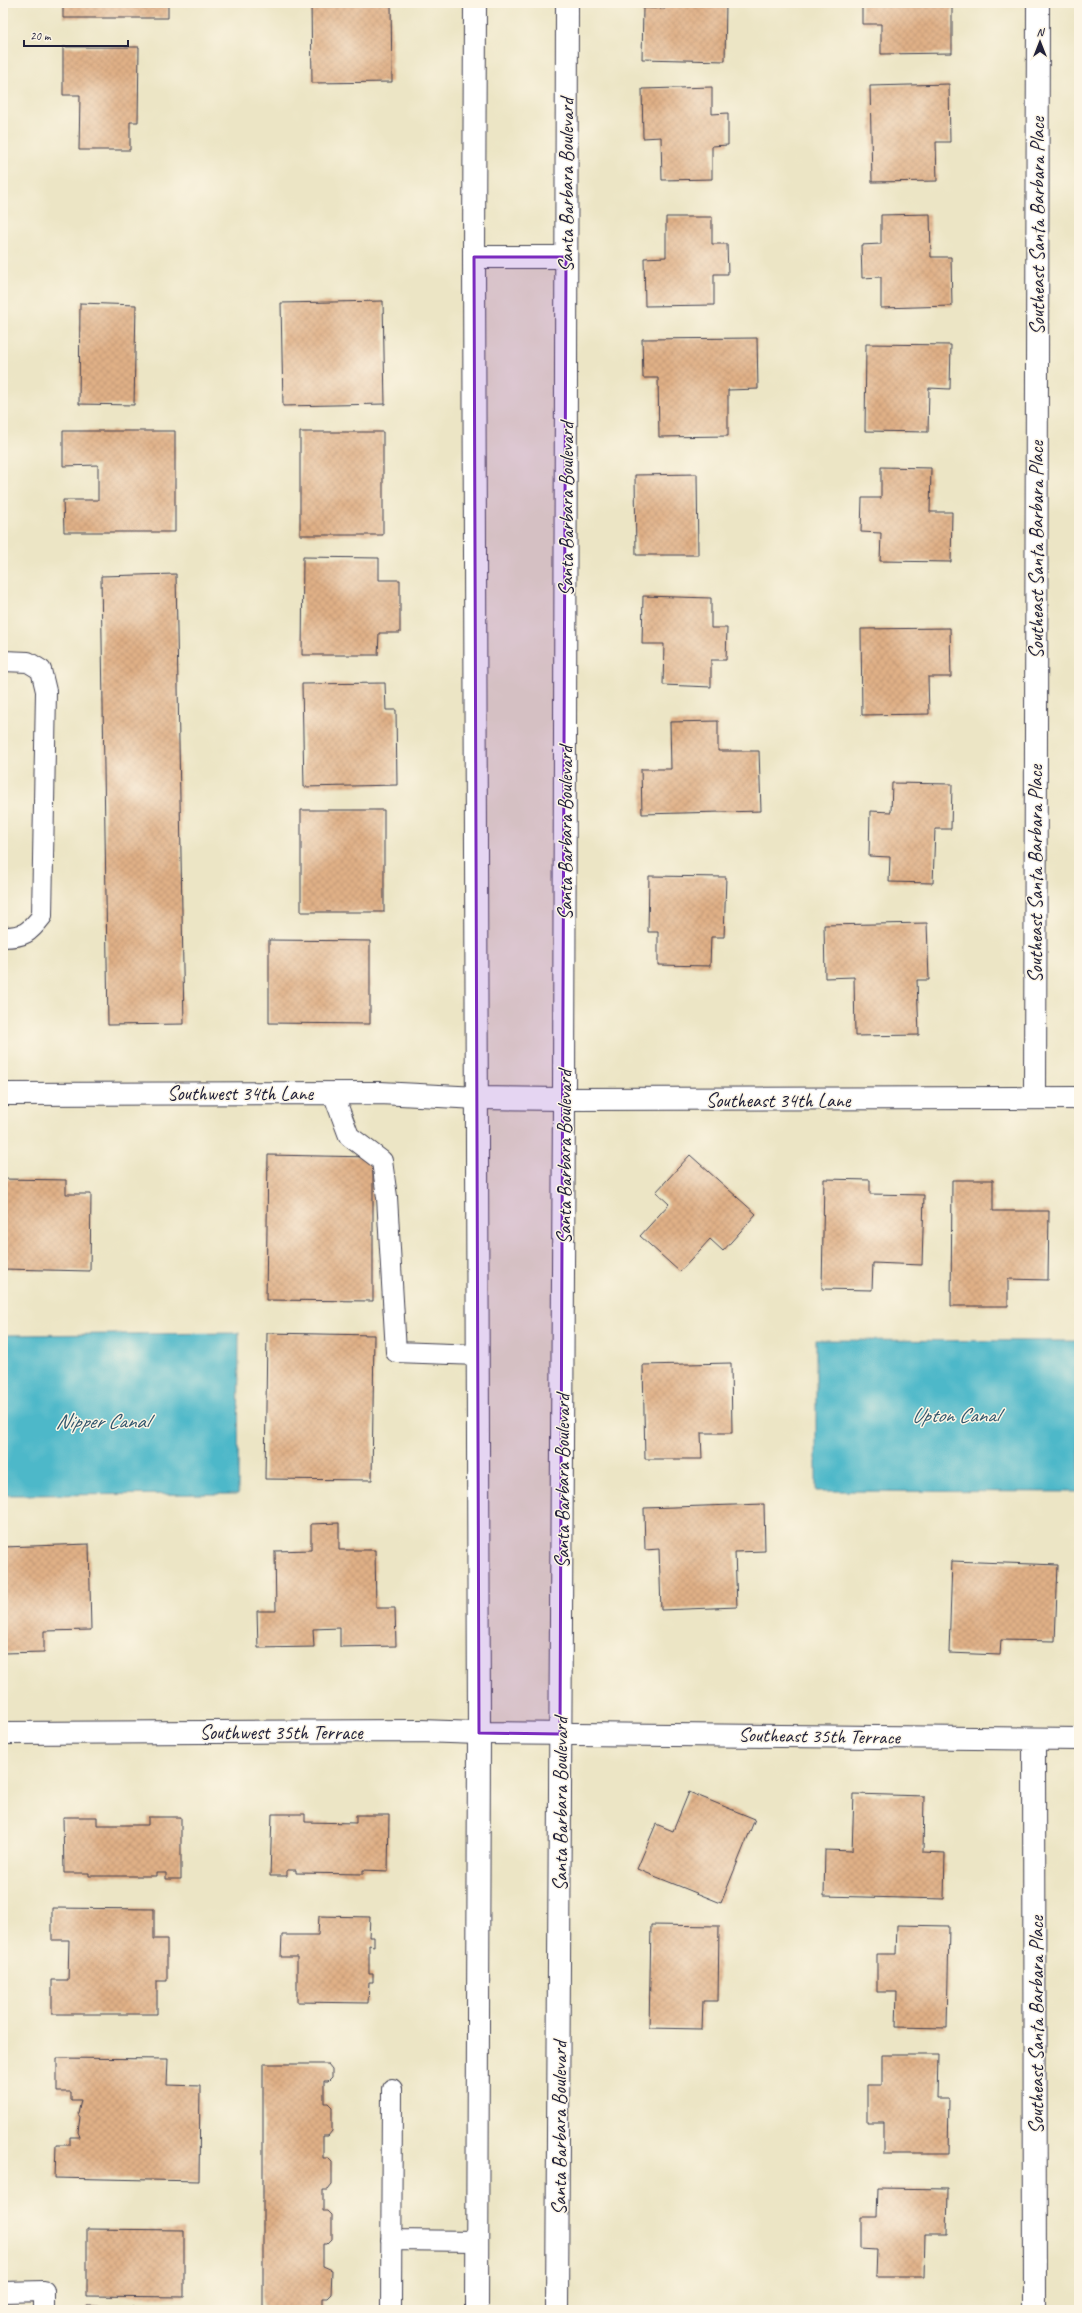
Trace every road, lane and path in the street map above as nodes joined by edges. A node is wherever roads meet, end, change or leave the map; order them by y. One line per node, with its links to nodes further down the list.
1 (475, 3): 4 (main road)
2 (567, 3): 5 (main road, Santa Barbara Boulevard)
3 (1038, 3): 11 (main road, Southeast Santa Barbara Place)
4 (474, 257): 5 (main road); 10 (main road)
5 (566, 257): 13 (main road, Santa Barbara Boulevard)
6 (3, 662): 7 (lane)
7 (3, 937)
8 (333, 1093): 9 (main road, Southwest 34th Lane); 10 (main road, Southwest 34th Lane); 14 (lane)
9 (3, 1094)
10 (478, 1098): 13 (main road, Southeast 34th Lane); 14 (main road)
11 (1035, 1098): 12 (main road, Southeast 34th Lane); 13 (main road, Southeast 34th Lane)
12 (1079, 1098)
13 (564, 1099): 17 (main road, Santa Barbara Boulevard)
14 (478, 1355): 16 (main road)
15 (3, 1733): 16 (main road, Southwest 35th Terrace)
16 (479, 1733): 17 (main road, Southwest 35th Terrace); 22 (main road)
17 (560, 1734): 18 (main road, Southeast 35th Terrace); 27 (main road, Santa Barbara Boulevard)
18 (1034, 1739): 19 (main road, Southeast 35th Terrace); 28 (main road, Southeast Santa Barbara Place)
19 (1079, 1739)
20 (392, 2090): 21 (lane)
21 (391, 2240): 22 (lane); 25 (lane)
22 (477, 2242): 26 (main road)
23 (3, 2292): 24 (lane)
24 (44, 2310)
25 (391, 2310)
26 (477, 2310)
27 (557, 2310)
28 (1035, 2310)

